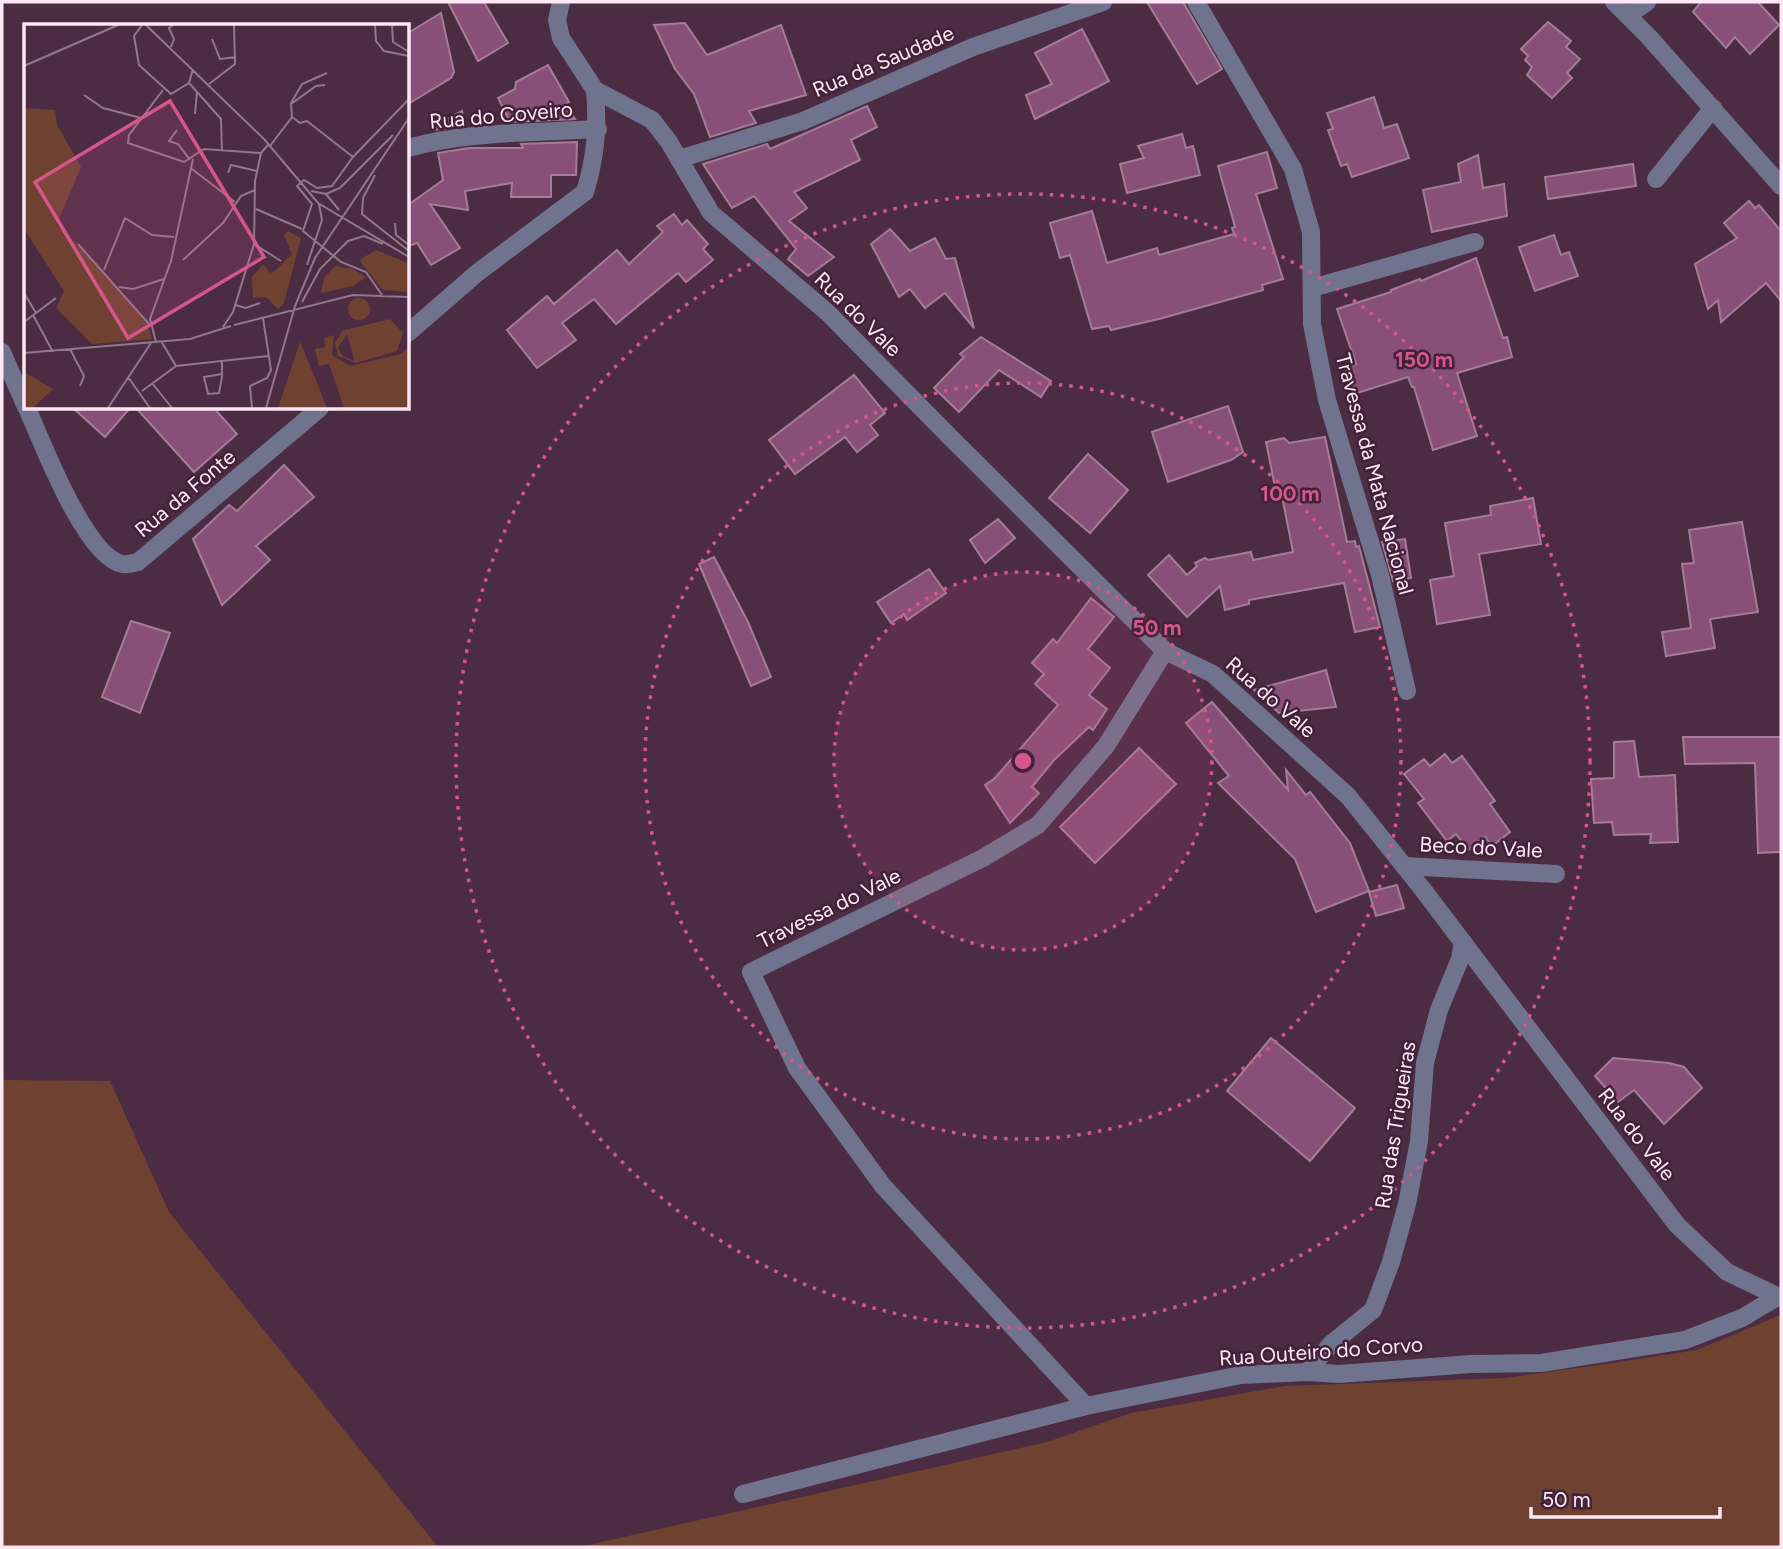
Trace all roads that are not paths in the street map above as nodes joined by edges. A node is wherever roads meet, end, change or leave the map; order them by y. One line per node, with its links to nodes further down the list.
1 (561, 2): 7 (street)
2 (1103, 2): 11 (street, Rua da Saudade)
3 (1196, 2): 15 (street, Travessa da Mata Nacional)
4 (1614, 2): 6 (street)
5 (1647, 2): 6 (street)
6 (1628, 15): 8 (street)
7 (595, 90): 9 (street); 11 (street, Rua do Vale)
8 (1713, 108): 12 (street); 13 (street)
9 (598, 129): 10 (street, Rua do Coveiro); 16 (street)
10 (410, 147)
11 (679, 159): 21 (street, Rua do Vale)
12 (1656, 179)
13 (1781, 186)
14 (1475, 242): 15 (street)
15 (1312, 288): 22 (street, Travessa da Mata Nacional)
16 (410, 331)
17 (2, 352): 18 (street, Rua da Fonte)
18 (24, 400)
19 (28, 410): 20 (street, Rua da Fonte)
20 (318, 410)
21 (1165, 651): 23 (street, Rua do Vale); 28 (street, Travessa do Vale)
22 (1407, 691)
23 (1404, 866): 24 (street, Beco do Vale); 25 (street, Rua do Vale)
24 (1556, 874)
25 (1463, 942): 26 (street, Rua do Vale); 27 (street, Rua das Trigueiras)
26 (1779, 1297): 27 (street, Rua Outeiro do Corvo)
27 (1307, 1372): 28 (street, Rua Outeiro do Corvo)
28 (1086, 1406): 29 (street, Rua Outeiro do Corvo)
29 (743, 1494)

